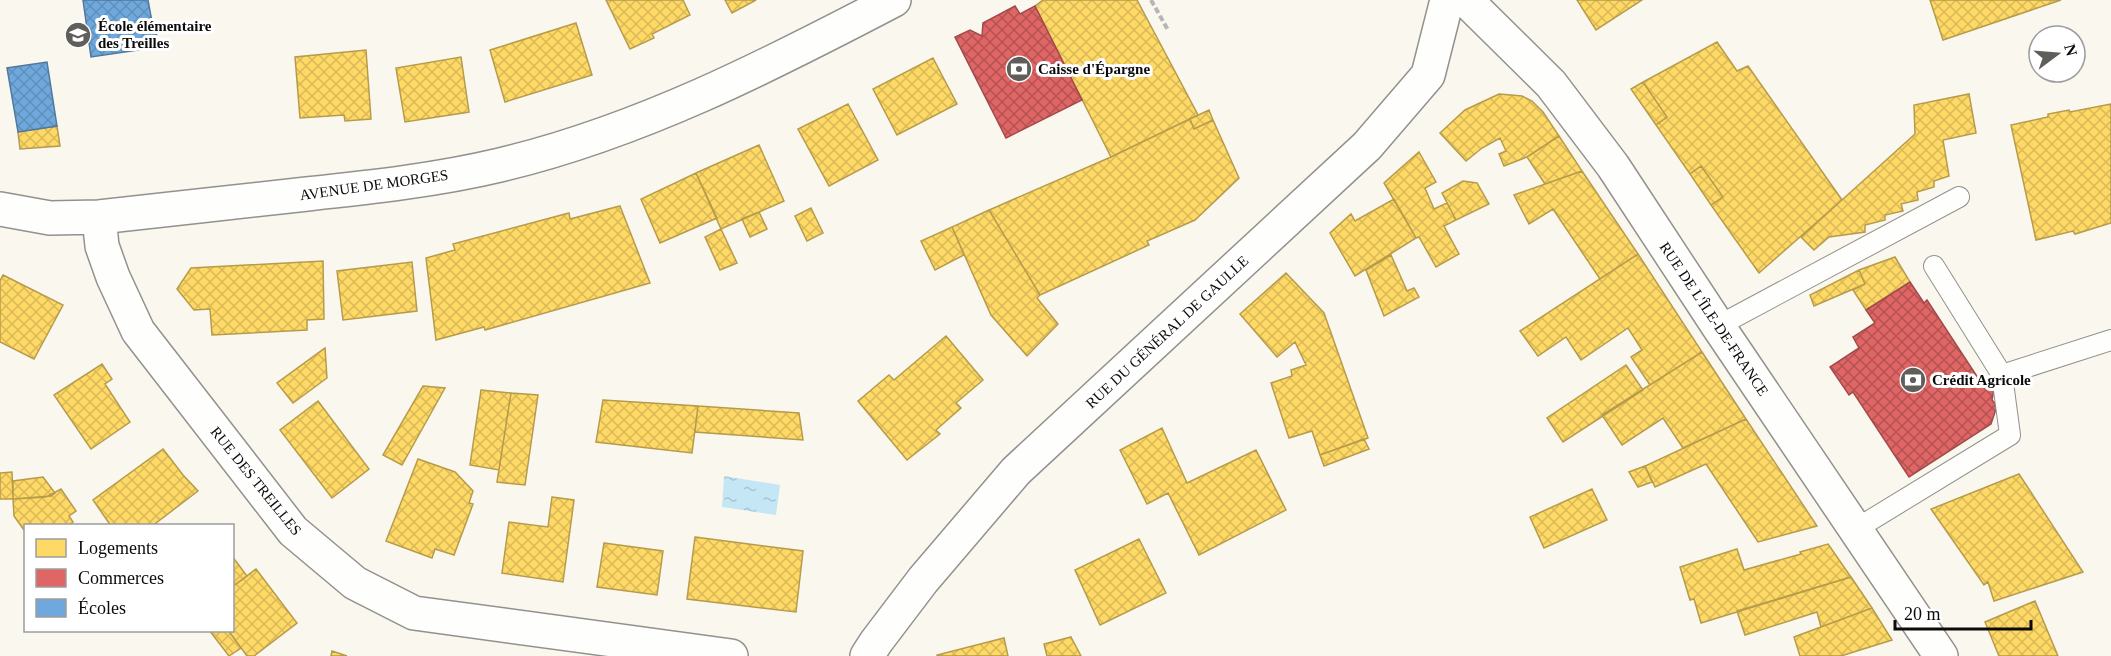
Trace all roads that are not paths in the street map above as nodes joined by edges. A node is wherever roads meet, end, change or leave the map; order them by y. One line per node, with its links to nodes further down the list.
1 (894, 0): 6 (street, AVENUE DE MORGES)
2 (1447, 0): 13 (street, RUE DU GÉNÉRAL DE GAULLE)
3 (1466, 0): 8 (street, RUE DE L'ÎLE-DE-FRANCE)
4 (1959, 197): 8 (lane)
5 (0, 210): 6 (street, AVENUE DE MORGES)
6 (99, 217): 12 (street, RUE DES TREILLES)
7 (1934, 266): 10 (lane)
8 (1718, 327): 11 (street, RUE DE L'ÎLE-DE-FRANCE)
9 (2111, 340): 10 (lane)
10 (2002, 375): 11 (lane)
11 (1856, 530): 14 (street, RUE DE L'ÎLE-DE-FRANCE)
12 (731, 656)
13 (867, 656)
14 (1941, 656)

